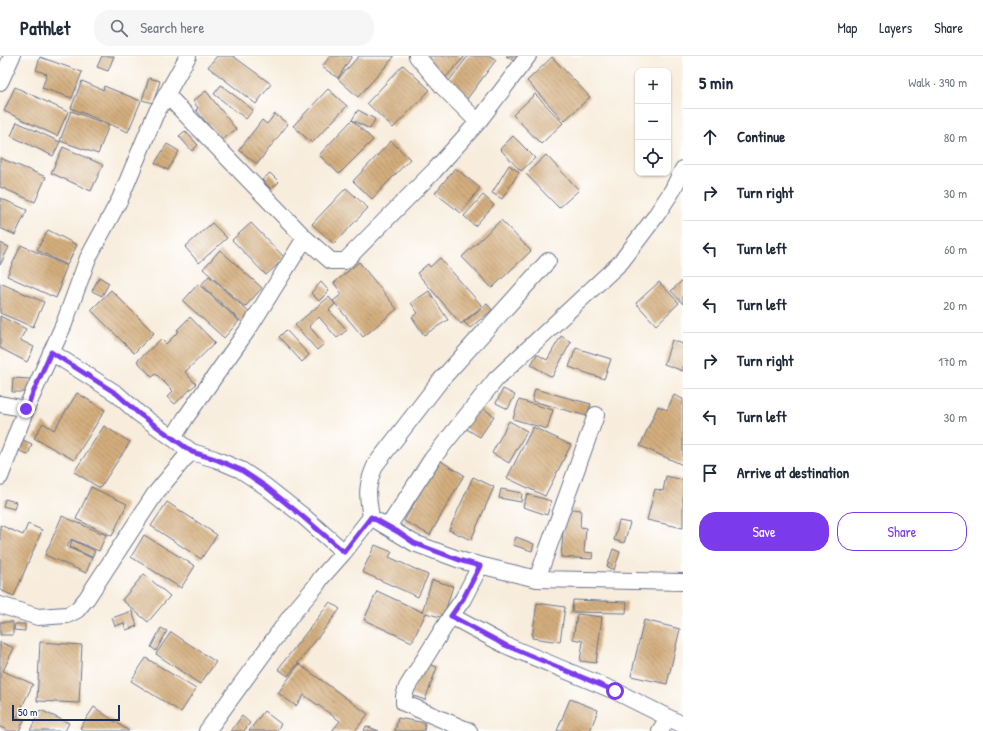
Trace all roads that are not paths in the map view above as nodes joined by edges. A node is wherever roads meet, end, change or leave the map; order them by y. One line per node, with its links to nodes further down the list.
1 (12, 56): 5 (street)
2 (188, 56): 6 (street)
3 (417, 56): 7 (street)
4 (528, 56): 7 (street)
5 (0, 82)
6 (166, 94): 9 (street); 11 (street)
7 (478, 122): 9 (street)
8 (683, 169): 19 (street)
9 (305, 238): 15 (street)
10 (548, 261): 18 (street)
11 (51, 352): 13 (street); 15 (street)
12 (0, 404): 13 (street)
13 (26, 409): 17 (street)
14 (596, 415): 22 (street)
15 (173, 438): 16 (street)
16 (192, 452): 20 (street); 24 (street)
17 (0, 477)
18 (371, 517): 19 (street); 20 (street)
19 (388, 527): 21 (street)
20 (344, 552): 28 (street)
21 (480, 566): 22 (street); 25 (street)
22 (537, 579): 23 (street)
23 (683, 582)
24 (0, 605)
25 (451, 616): 26 (street); 29 (street)
26 (664, 724): 27 (street)
27 (683, 726)
28 (207, 731)
29 (469, 731)

